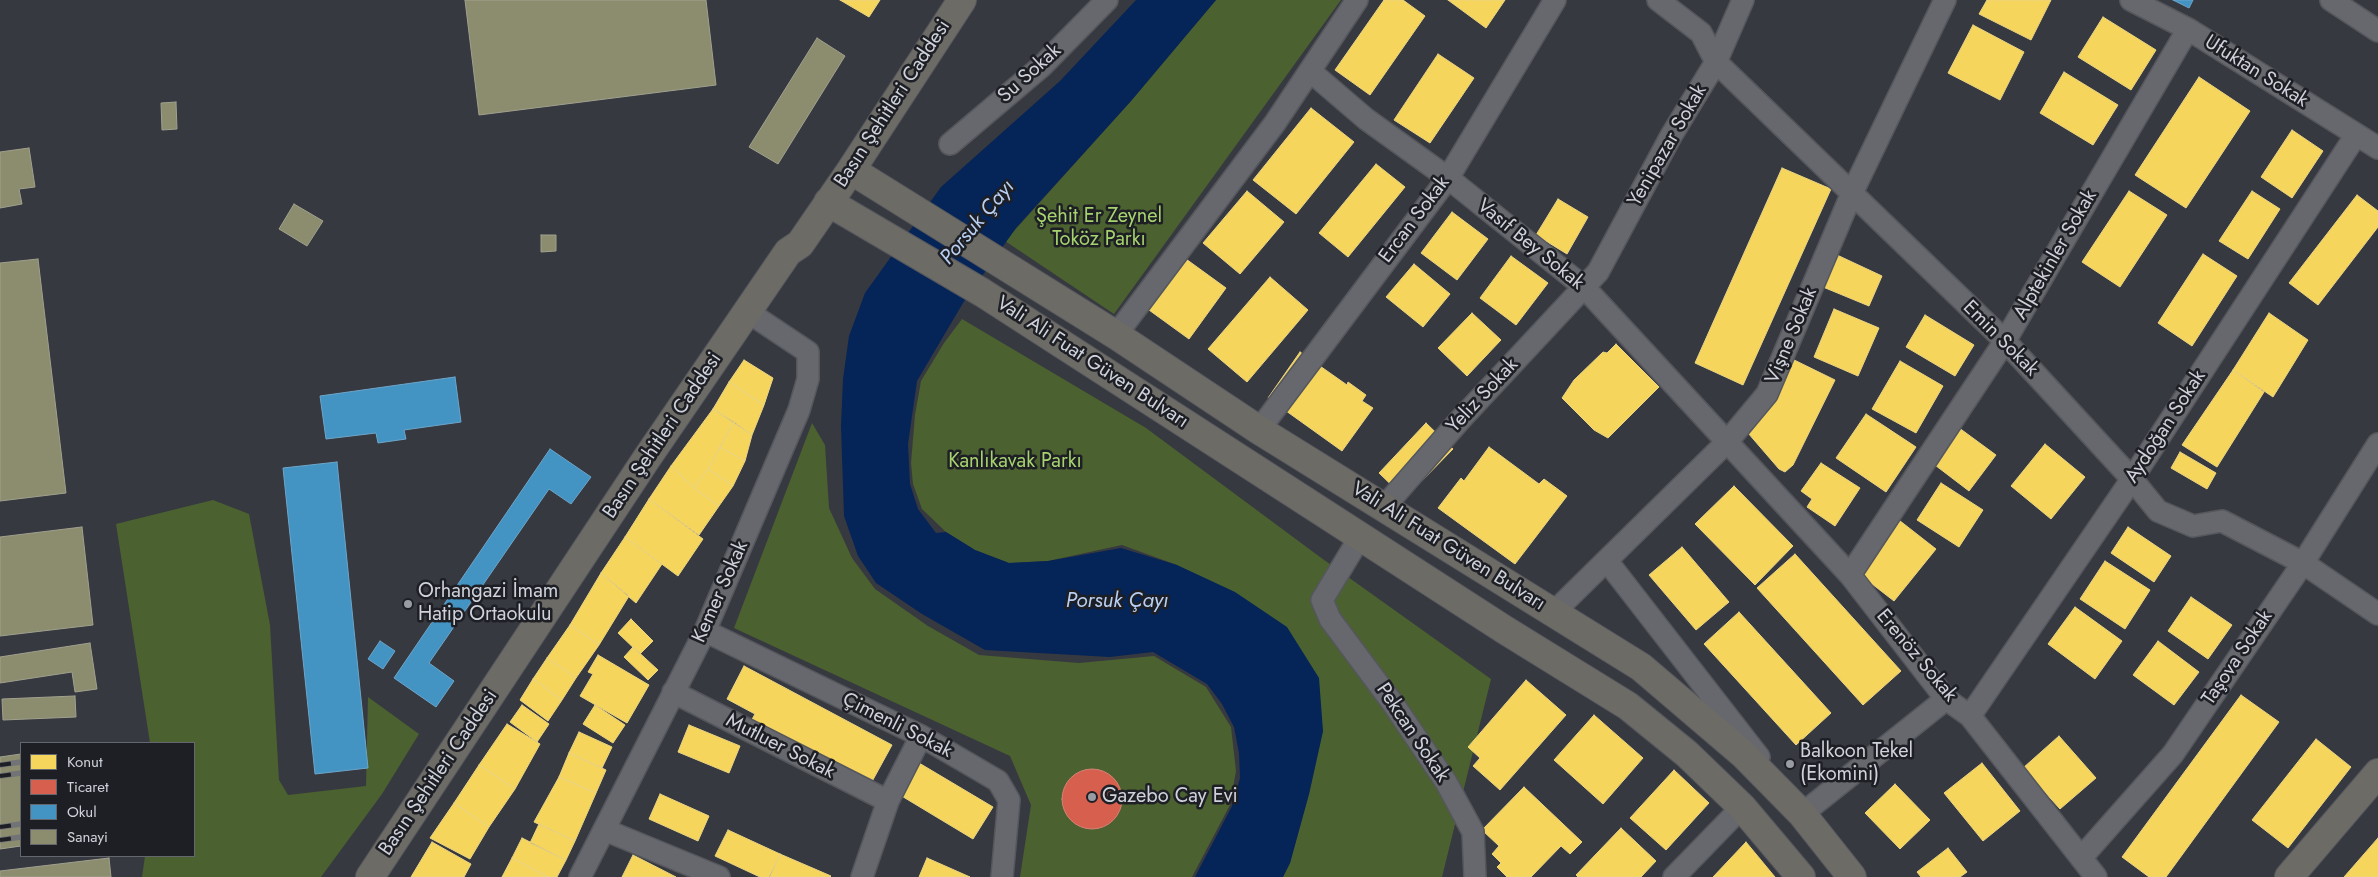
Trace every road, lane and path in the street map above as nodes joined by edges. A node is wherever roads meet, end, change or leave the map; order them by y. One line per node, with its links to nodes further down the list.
1 (962, 0): 17 (main road, Basın Şehitleri Caddesi)
2 (1107, 0): 15 (street, Su Sokak)
3 (1357, 0): 13 (street)
4 (1555, 0): 18 (street, Ercan Sokak)
5 (1658, 0): 12 (street, Emin Sokak)
6 (1743, 0): 12 (street, Yenipazar Sokak)
7 (1945, 0): 19 (street, Vişne Sokak)
8 (2131, 0): 10 (street, Ufuktan Sokak)
9 (2331, 0): 11 (street)
10 (2188, 29): 14 (street, Ufuktan Sokak); 25 (street, Alptekinler Sokak)
11 (2378, 31)
12 (1716, 62): 19 (street, Emin Sokak); 22 (street, Yenipazar Sokak)
13 (1310, 72): 18 (street, Vasıf Bey Sokak); 24 (street)
14 (2356, 135): 16 (street, Ufuktan Sokak); 30 (street, Aydoğan Sokak)
15 (950, 144)
16 (2378, 148)
17 (851, 170): 20 (main road, Basın Şehitleri Caddesi); 24 (main road, Vali Ali Fuat Güven Bulvarı)
18 (1448, 178): 22 (street, Vasıf Bey Sokak); 27 (street, Ercan Sokak)
19 (1852, 193): 25 (street, Emin Sokak); 28 (street, Vişne Sokak)
20 (828, 202): 21 (main road, Basın Şehitleri Caddesi); 32 (main road, Vali Ali Fuat Güven Bulvarı)
21 (800, 244): 23 (main road); 26 (main road, Basın Şehitleri Caddesi)
22 (1584, 287): 28 (street, Vasıf Bey Sokak); 31 (street, Yeliz Sokak)
23 (758, 318): 26 (main road); 38 (street, Kemer Sokak)
24 (1116, 335): 27 (main road, Vali Ali Fuat Güven Bulvarı)
25 (2005, 341): 30 (street, Emin Sokak); 35 (street, Alptekinler Sokak)
26 (689, 396): 49 (main road, Basın Şehitleri Caddesi)
27 (1259, 430): 31 (main road, Vali Ali Fuat Güven Bulvarı)
28 (1727, 442): 33 (street, Vişne Sokak); 35 (street, Erenöz Sokak)
29 (2378, 444): 34 (street, Taşova Sokak)
30 (2132, 479): 34 (street, Emin Sokak); 41 (street, Aydoğan Sokak)
31 (1384, 507): 36 (main road, Vali Ali Fuat Güven Bulvarı)
32 (1360, 537): 45 (main road, Vali Ali Fuat Güven Bulvarı); 54 (street, Pekcan Sokak)
33 (1607, 561): 36 (street, Vişne Sokak); 46 (street)
34 (2303, 562): 37 (street, Emin Sokak); 48 (street, Taşova Sokak)
35 (1850, 575): 40 (street, Erenöz Sokak)
36 (1554, 612): 46 (main road, Vali Ali Fuat Güven Bulvarı)
37 (2378, 614)
38 (705, 631): 39 (street, Kemer Sokak); 42 (street, Çimenli Sokak)
39 (673, 692): 44 (street, Mutluer Sokak); 47 (street, Kemer Sokak)
40 (1946, 698): 41 (street, Erenöz Sokak); 46 (street)
41 (1970, 716): 48 (street, Erenöz Sokak)
42 (921, 736): 44 (street); 53 (street, Çimenli Sokak)
43 (2378, 773): 59 (main road)
44 (888, 802): 52 (street)
45 (1742, 807): 55 (street); 56 (main road, Vali Ali Fuat Güven Bulvarı)
46 (1802, 814): 57 (main road, Vali Ali Fuat Güven Bulvarı)
47 (606, 830): 50 (street, Kemer Sokak); 51 (street)
48 (2081, 858): 58 (street, Erenöz Sokak)
49 (370, 877)
50 (580, 877)
51 (719, 877)
52 (862, 877)
53 (1002, 877)
54 (1474, 877)
55 (1674, 877)
56 (1801, 877)
57 (1852, 877)
58 (2096, 877)
59 (2289, 877)

